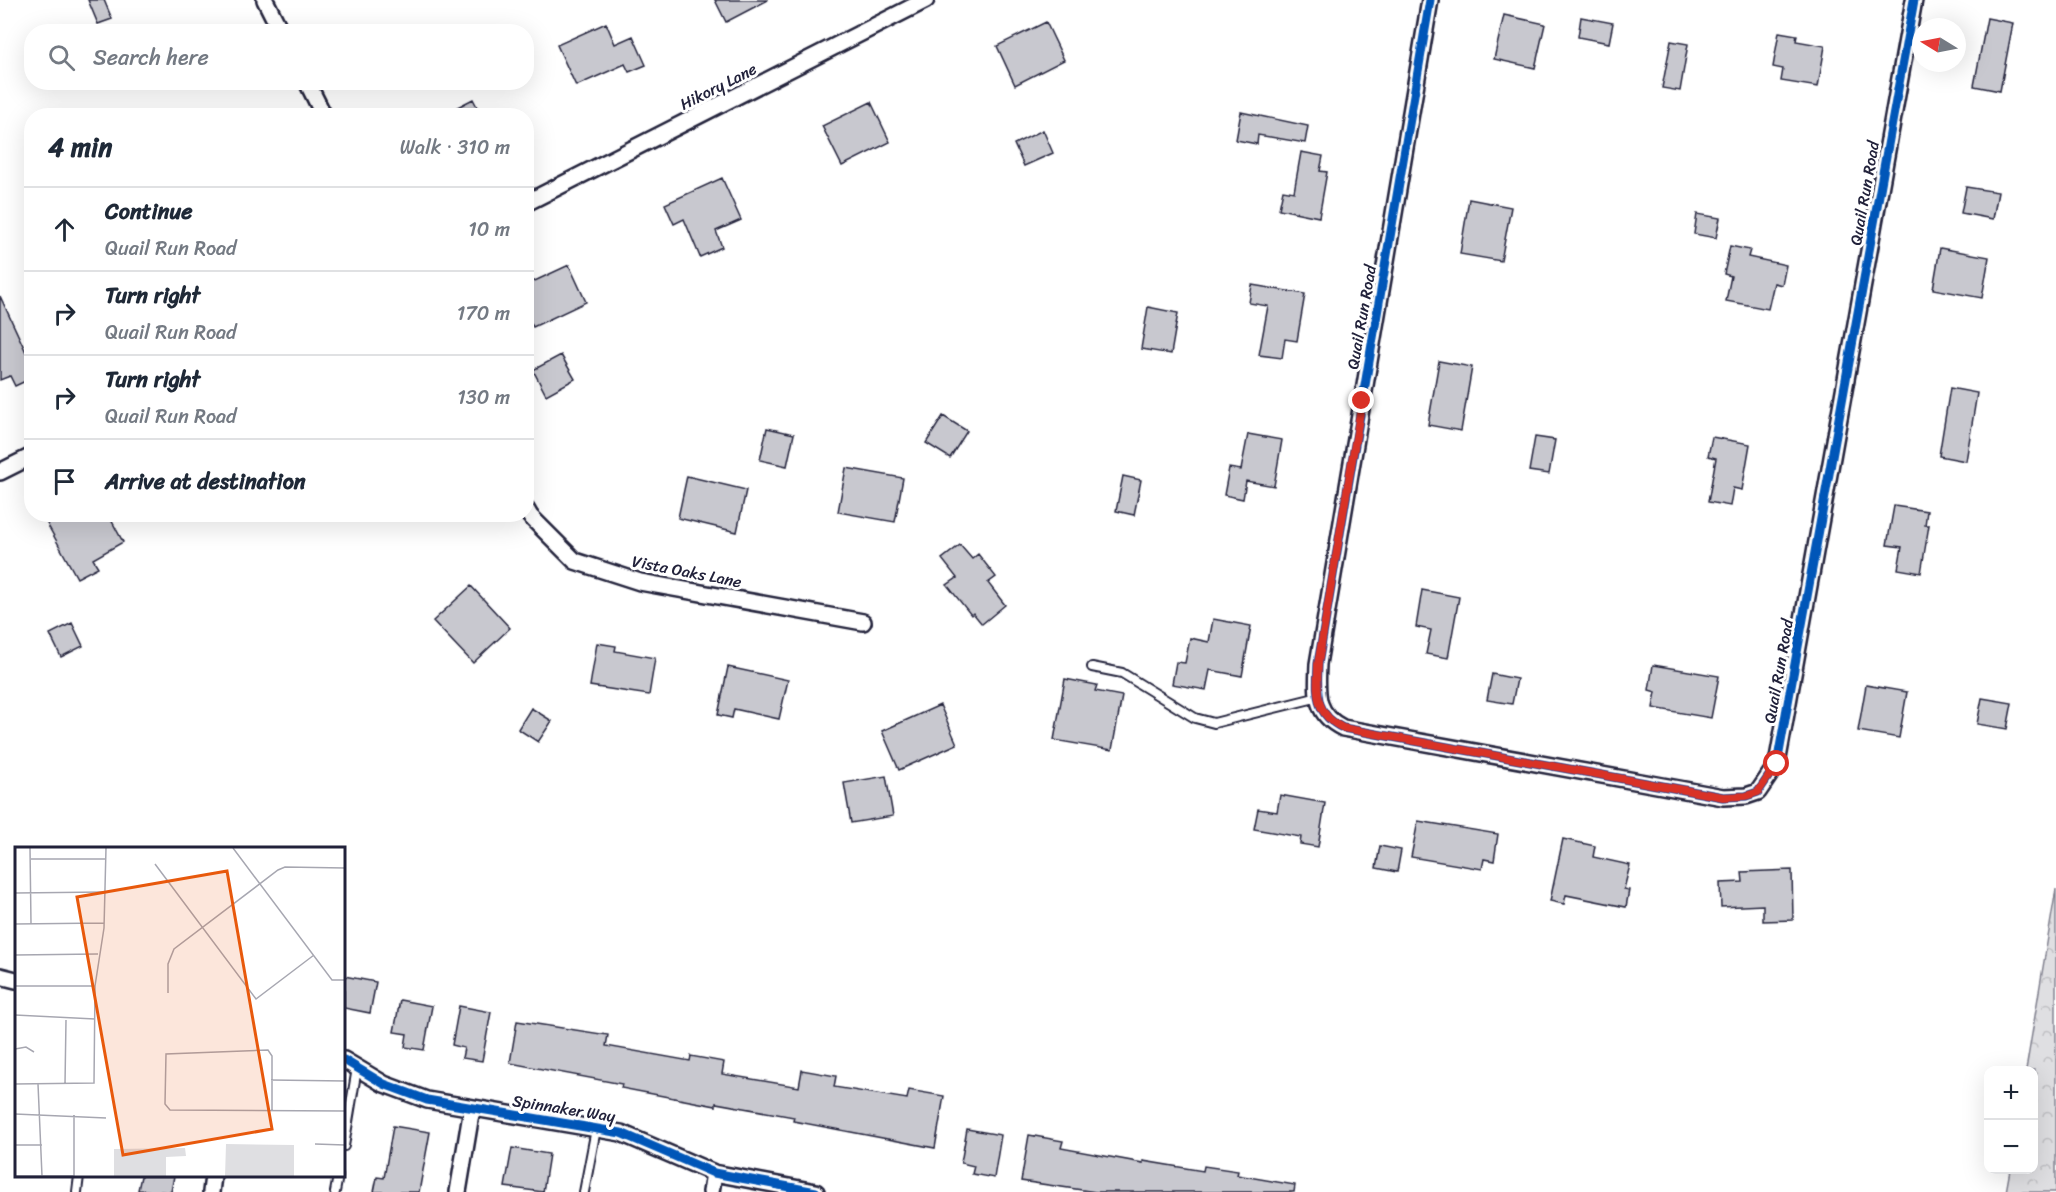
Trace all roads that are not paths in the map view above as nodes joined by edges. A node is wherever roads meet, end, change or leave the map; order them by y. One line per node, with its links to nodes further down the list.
1 (265, 0): 5 (street)
2 (926, 0): 8 (street, Hikory Lane)
3 (1430, 0): 14 (street, Quail Run Road)
4 (1914, 0): 14 (street, Quail Run Road)
5 (277, 24)
6 (311, 90): 7 (street)
7 (320, 108)
8 (534, 199)
9 (24, 460): 10 (street)
10 (0, 472)
11 (534, 520): 12 (street, Vista Oaks Lane)
12 (864, 622)
13 (1092, 667): 14 (lane)
14 (1319, 697)
15 (0, 976): 16 (street)
16 (15, 980)
17 (345, 1061): 18 (street, Spinnaker Way)
18 (357, 1068): 19 (street, Spinnaker Way); 21 (lane)
19 (472, 1108): 20 (street, Spinnaker Way); 29 (street)
20 (596, 1129): 22 (street, Spinnaker Way); 30 (lane)
21 (345, 1140)
22 (714, 1173): 31 (street); 32 (street, Spinnaker Way)
23 (79, 1177): 26 (lane)
24 (213, 1177): 27 (street)
25 (338, 1177): 28 (lane)
26 (76, 1192)
27 (211, 1192)
28 (335, 1192)
29 (458, 1192)
30 (584, 1192)
31 (711, 1192)
32 (816, 1192)

